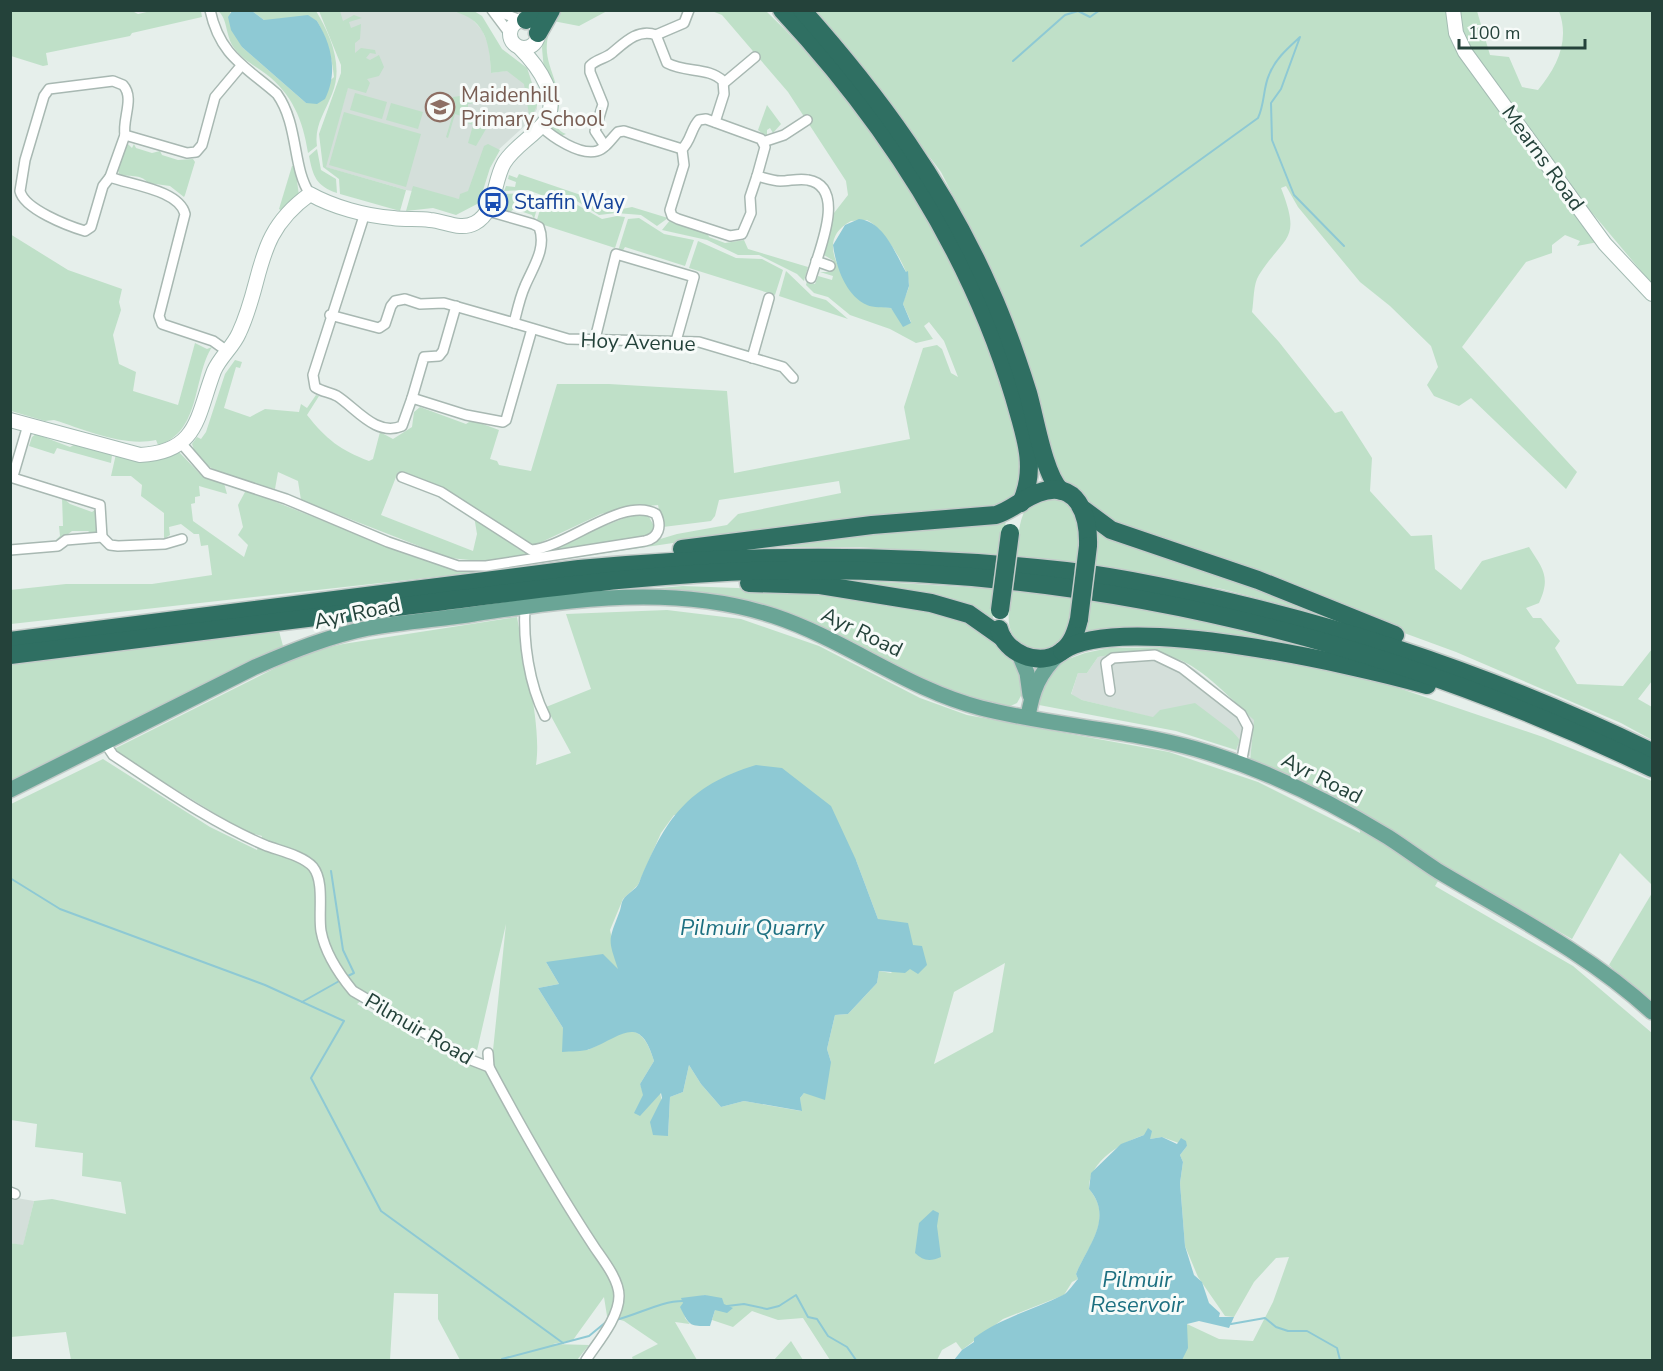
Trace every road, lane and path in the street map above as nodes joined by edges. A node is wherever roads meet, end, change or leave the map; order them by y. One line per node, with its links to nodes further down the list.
1 (210, 10): 14 (street)
2 (493, 10): 9 (street); 10 (street)
3 (545, 10): 9 (highway)
4 (550, 10): 9 (highway)
5 (689, 10): 11 (street)
6 (782, 10): 50 (highway)
7 (802, 10): 49 (highway)
8 (1452, 10): 32 (street, Mearns Road)
9 (530, 29): 10 (street); 12 (street); 15 (street)
10 (510, 34): 12 (street)
11 (656, 35): 16 (street); 22 (street)
12 (520, 48): 15 (street)
13 (755, 57): 16 (street)
14 (241, 66): 20 (street); 26 (street)
15 (539, 72): 19 (street)
16 (724, 83): 18 (street)
17 (807, 120): 21 (street)
18 (715, 122): 21 (street); 23 (street)
19 (541, 126): 22 (street); 27 (street)
20 (124, 135): 25 (street); 25 (street)
21 (763, 142): 24 (street)
22 (605, 146): 23 (street)
23 (682, 149): 24 (street)
24 (757, 176): 29 (street)
25 (110, 177): 40 (street)
26 (310, 194): 28 (street); 40 (street)
27 (488, 211): 28 (street); 36 (street)
28 (365, 213): 35 (street)
29 (816, 261): 30 (street); 31 (street)
30 (830, 266)
31 (811, 278)
32 (1653, 294)
33 (770, 297): 41 (street)
34 (456, 306): 35 (street); 36 (street); 43 (street)
35 (330, 315): 43 (street)
36 (514, 322): 37 (street, Hoy Avenue)
37 (532, 329): 38 (street, Hoy Avenue); 43 (street)
38 (596, 339): 39 (street, Hoy Avenue); 39 (street)
39 (676, 341): 41 (street, Hoy Avenue)
40 (227, 351): 46 (street)
41 (752, 358): 42 (street, Hoy Avenue)
42 (793, 378)
43 (411, 398)
44 (10, 420): 45 (street)
45 (28, 425): 46 (street); 47 (street)
46 (181, 443): 48 (street)
47 (12, 477): 52 (street)
48 (402, 477)
49 (1061, 492): 50 (highway); 51 (highway)
50 (1020, 504): 55 (highway); 58 (highway, bridge)
51 (1084, 510): 60 (highway, bridge); 69 (highway)
52 (102, 537): 53 (street); 54 (street)
53 (182, 539)
54 (10, 550)
55 (493, 580): 59 (highway); 69 (highway)
56 (525, 606): 65 (street); 66 (main road, Ayr Road); 68 (main road, Ayr Road)
57 (265, 624): 58 (highway); 62 (highway); 67 (highway)
58 (1002, 638): 61 (highway)
59 (10, 641)
60 (1061, 652): 61 (highway); 64 (main road); 67 (highway)
61 (1019, 654): 64 (main road)
62 (10, 655)
63 (1110, 691): 70 (street)
64 (1031, 698): 66 (main road)
65 (545, 716)
66 (1028, 717): 70 (main road, Ayr Road)
67 (1582, 736): 71 (highway)
68 (105, 743): 72 (main road, Ayr Road); 75 (street, Pilmuir Road)
69 (1653, 750)
70 (1241, 764): 73 (main road, Ayr Road)
71 (1653, 768)
72 (10, 790)
73 (1653, 1012)
74 (488, 1053): 75 (street)
75 (489, 1067): 76 (street, Pilmuir Road)
76 (586, 1360)

